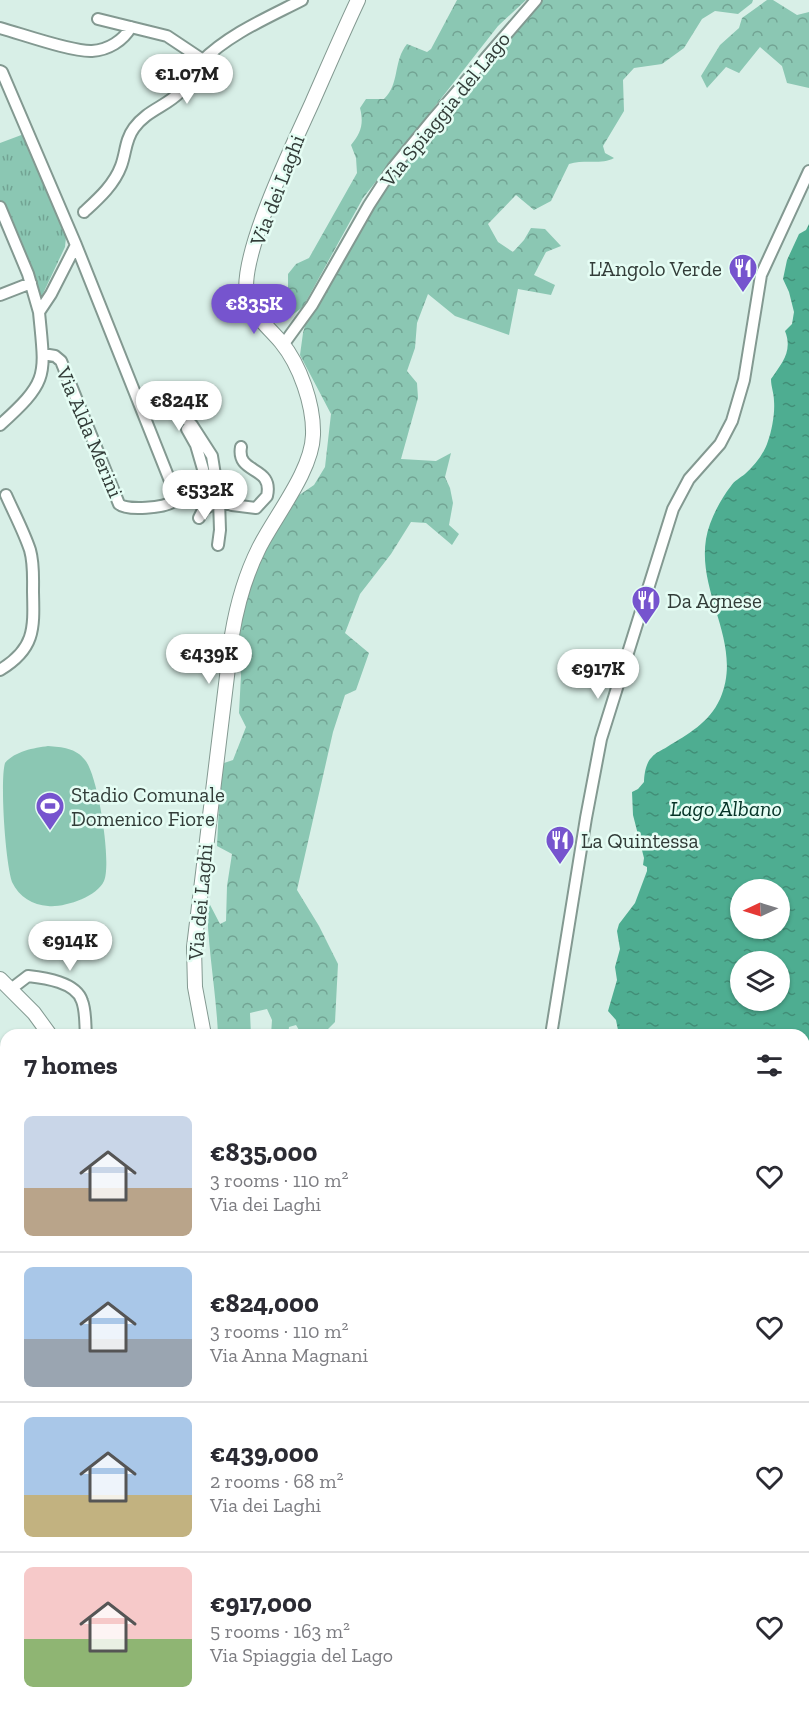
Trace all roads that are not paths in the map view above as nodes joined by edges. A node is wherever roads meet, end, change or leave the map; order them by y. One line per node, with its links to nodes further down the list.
1 (302, 0): 7 (street)
2 (358, 0): 16 (main road, Via dei Laghi)
3 (536, 0): 16 (street, Via Spiaggia del Lago)
4 (98, 19): 5 (street)
5 (131, 27): 6 (street); 7 (street)
6 (0, 28)
7 (203, 60): 11 (street)
8 (0, 71): 12 (street, Via Alda Merini)
9 (809, 171): 31 (street)
10 (0, 207): 13 (street, Via Alda Merini)
11 (84, 212)
12 (76, 245): 15 (street); 18 (street, Via Alda Merini)
13 (31, 283): 14 (street); 15 (street, Via Alda Merini)
14 (0, 295)
15 (39, 312): 17 (street, Via Alda Merini)
16 (284, 345): 30 (main road, Via dei Laghi)
17 (43, 354): 18 (street, Via Alda Merini); 19 (street, Via Alda Merini)
18 (140, 404): 22 (street)
19 (0, 424)
20 (241, 447): 22 (street)
21 (6, 495): 25 (street)
22 (216, 500): 23 (street); 24 (street)
23 (199, 518)
24 (218, 545)
25 (0, 670)
26 (0, 979): 27 (main road)
27 (10, 989): 28 (main road); 29 (street)
28 (46, 1029)
29 (85, 1029)
30 (203, 1029)
31 (552, 1029)

